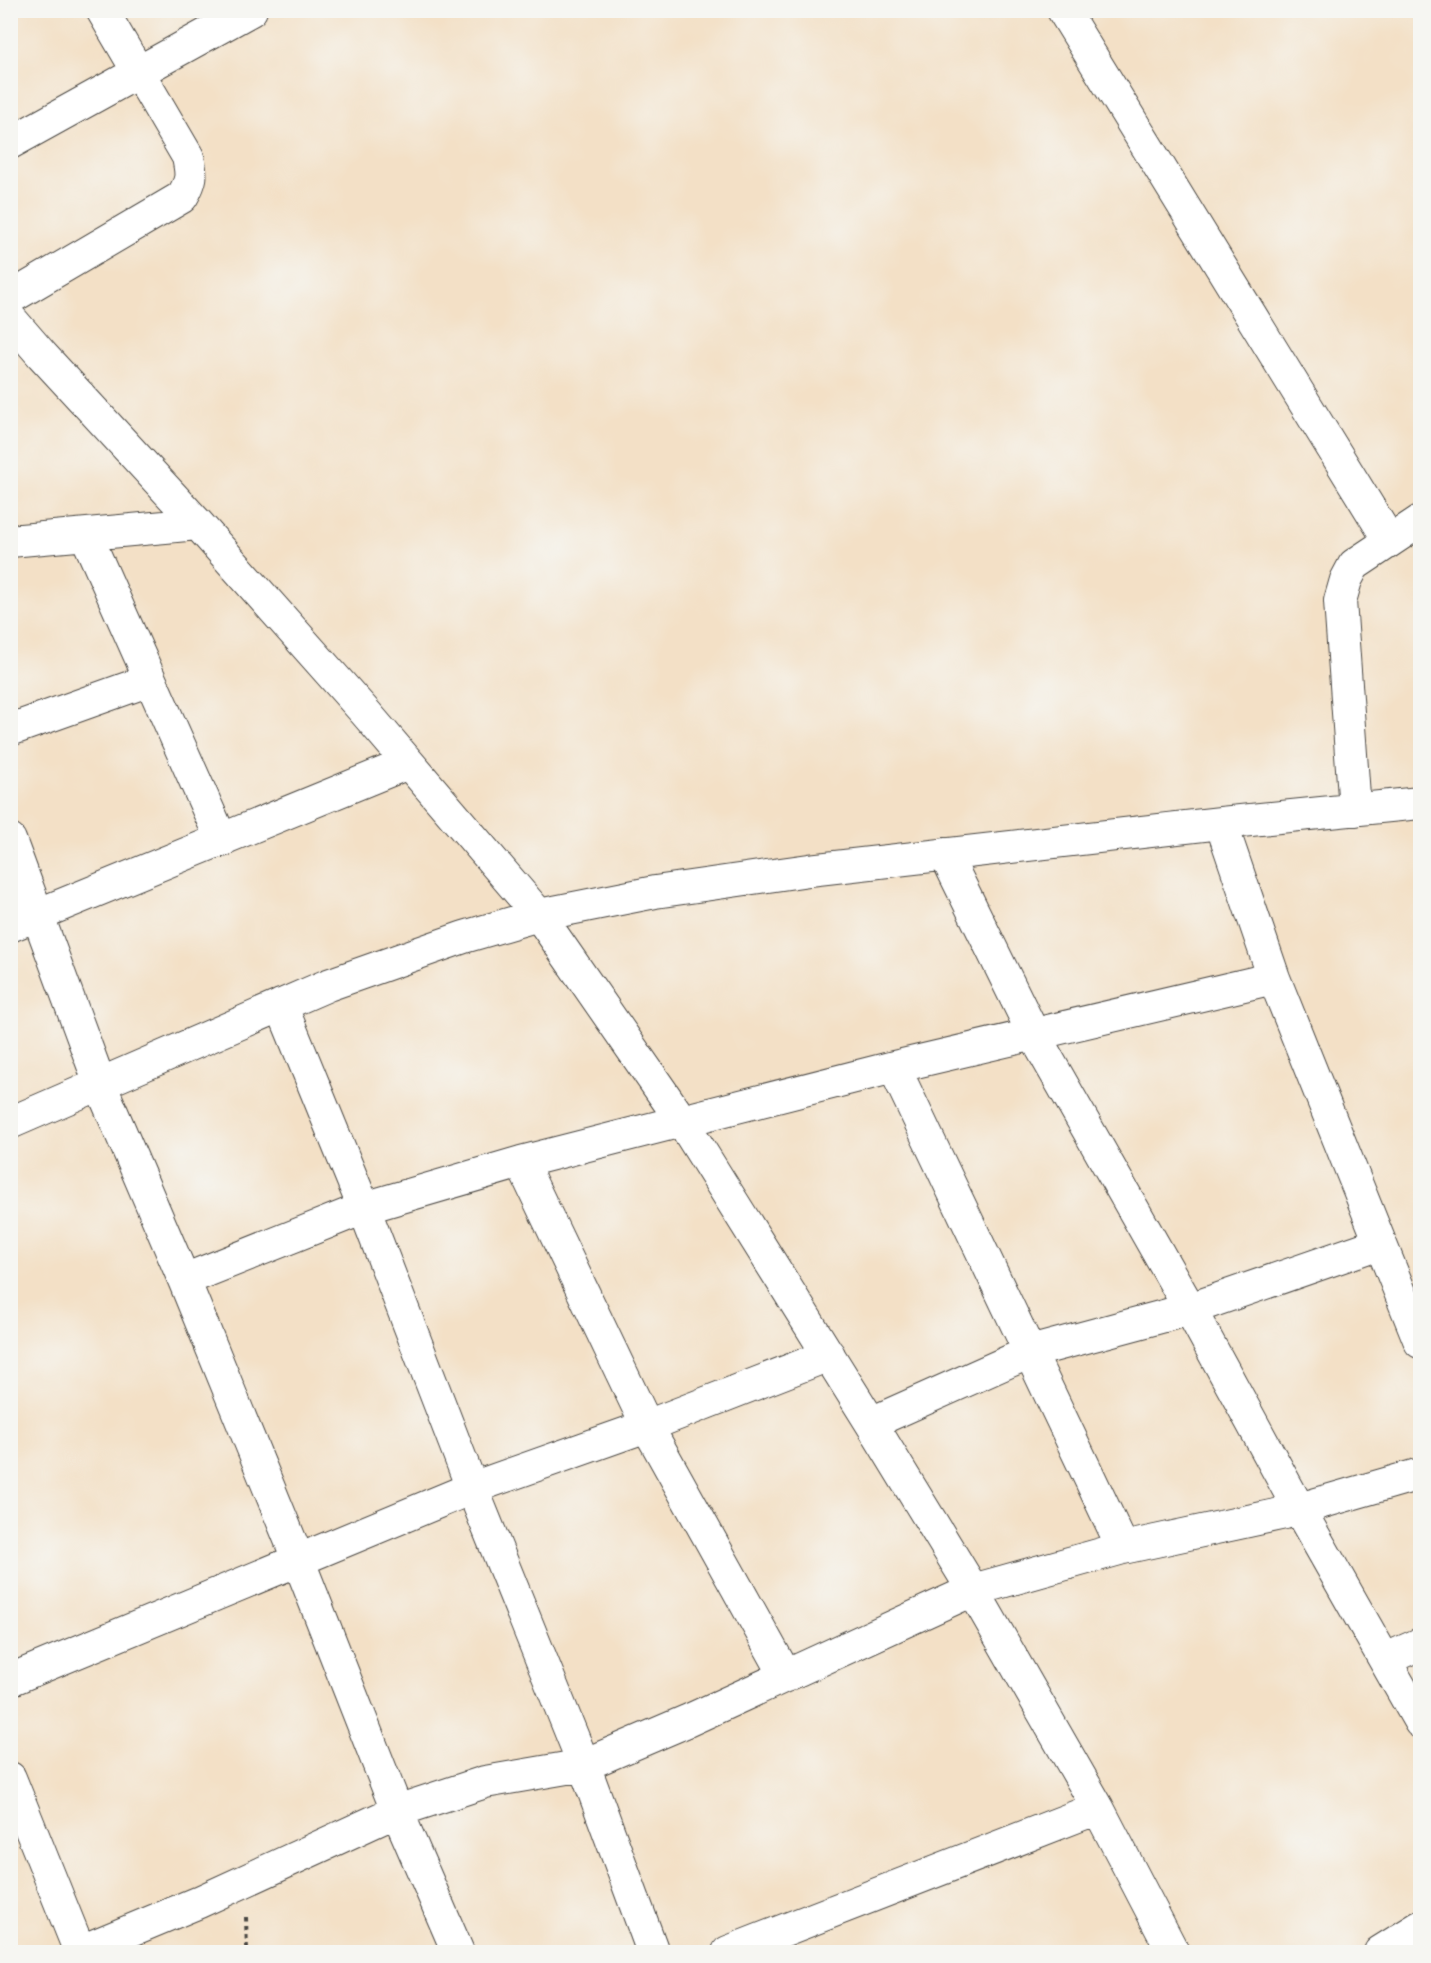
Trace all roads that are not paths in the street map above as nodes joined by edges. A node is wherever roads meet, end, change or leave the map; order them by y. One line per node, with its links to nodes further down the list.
1 (102, 10): 4 (street)
2 (251, 10): 4 (street)
3 (1064, 10): 11 (street)
4 (140, 72): 5 (street); 6 (street)
5 (10, 143)
6 (10, 298)
7 (10, 318): 9 (street)
8 (1420, 521): 11 (street)
9 (198, 524): 10 (street); 15 (street)
10 (86, 535): 12 (street); 13 (street)
11 (1389, 540): 17 (street)
12 (10, 541)
13 (150, 680): 14 (street); 20 (street)
14 (10, 730)
15 (408, 763): 20 (street); 22 (street)
16 (1420, 804): 17 (street)
17 (1355, 810): 18 (street)
18 (1221, 823): 21 (street); 24 (street)
19 (10, 840): 23 (street)
20 (222, 841): 23 (street)
21 (945, 854): 22 (street); 26 (street)
22 (539, 915): 25 (street); 29 (street)
23 (24, 921): 28 (street)
24 (1274, 978): 26 (street); 33 (street)
25 (281, 1005): 28 (street); 32 (street)
26 (1033, 1033): 27 (street); 35 (street)
27 (894, 1067): 29 (street); 37 (street)
28 (100, 1084): 30 (street); 34 (street)
29 (682, 1121): 31 (street); 38 (street)
30 (10, 1123)
31 (521, 1162): 32 (street); 40 (street)
32 (364, 1208): 34 (street); 42 (street)
33 (1380, 1244): 35 (street); 36 (street)
34 (184, 1280): 45 (street)
35 (1190, 1310): 37 (street); 43 (street)
36 (1420, 1342)
37 (1030, 1352): 39 (street); 44 (street)
38 (828, 1355): 39 (street); 40 (street)
39 (871, 1423): 46 (street)
40 (647, 1426): 42 (street); 49 (street)
41 (1420, 1474): 43 (street)
42 (472, 1488): 45 (street); 52 (street)
43 (1299, 1509): 44 (street); 48 (street)
44 (1124, 1548): 46 (street)
45 (298, 1559): 50 (street); 55 (street)
46 (973, 1590): 49 (street); 54 (street)
47 (1420, 1644): 48 (street)
48 (1386, 1659): 51 (street)
49 (786, 1676): 52 (street)
50 (10, 1680)
51 (1420, 1722)
52 (584, 1766): 55 (street); 59 (street)
53 (10, 1778): 57 (street)
54 (1098, 1808): 60 (street); 61 (street)
55 (397, 1811): 57 (street); 58 (street)
56 (1420, 1927): 62 (street)
57 (80, 1952)
58 (458, 1953)
59 (653, 1953)
60 (728, 1953)
61 (1173, 1953)
62 (1380, 1953)

